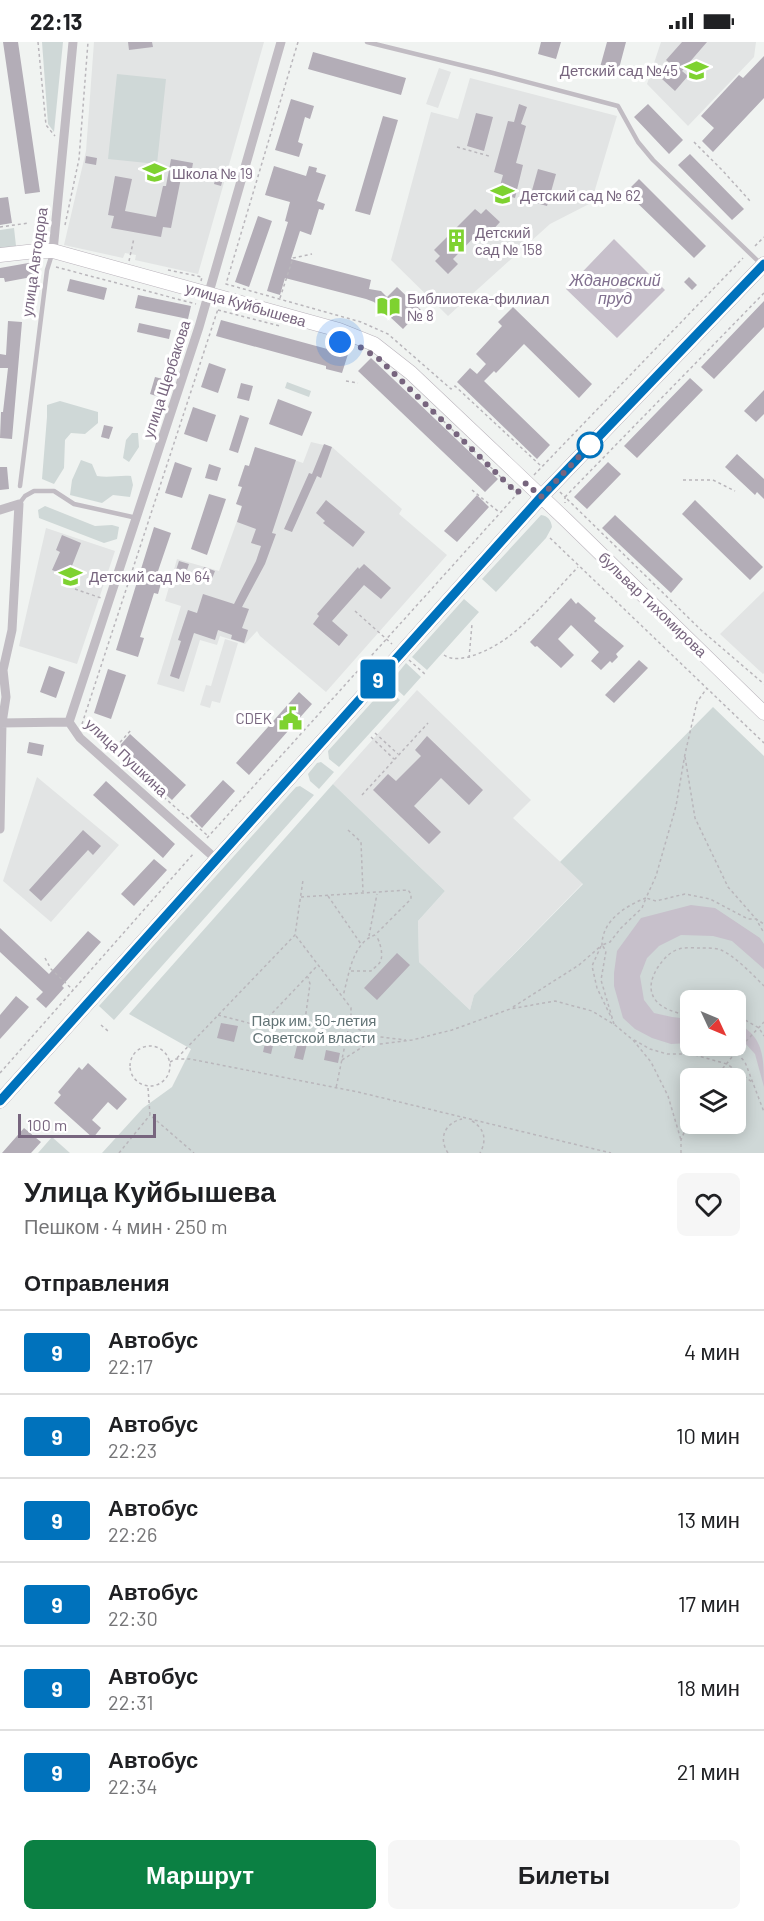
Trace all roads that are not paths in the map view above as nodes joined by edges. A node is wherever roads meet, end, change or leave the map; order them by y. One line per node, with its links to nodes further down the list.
1 (73, 42): 4 (street, улица Автодора)
2 (281, 42): 7 (street, улица Щербакова)
3 (367, 42): 6 (lane)
4 (53, 251): 5 (main road, улица Куйбышева); 7 (main road, улица Куйбышева); 8 (lane, улица Автодора)
5 (0, 255)
6 (763, 265): 9 (main road)
7 (213, 297): 9 (main road, улица Куйбышева); 12 (street, улица Щербакова)
8 (20, 486)
9 (541, 497): 13 (main road, бульвар Тихомирова); 17 (main road)
10 (19, 504): 11 (street); 12 (lane); 15 (street)
11 (0, 510)
12 (136, 518): 14 (street, улица Щербакова)
13 (764, 713)
14 (69, 722): 15 (street, улица Пушкина); 17 (street, улица Пушкина)
15 (1, 723): 16 (street)
16 (0, 829)
17 (216, 859): 18 (main road)
18 (0, 1101)

